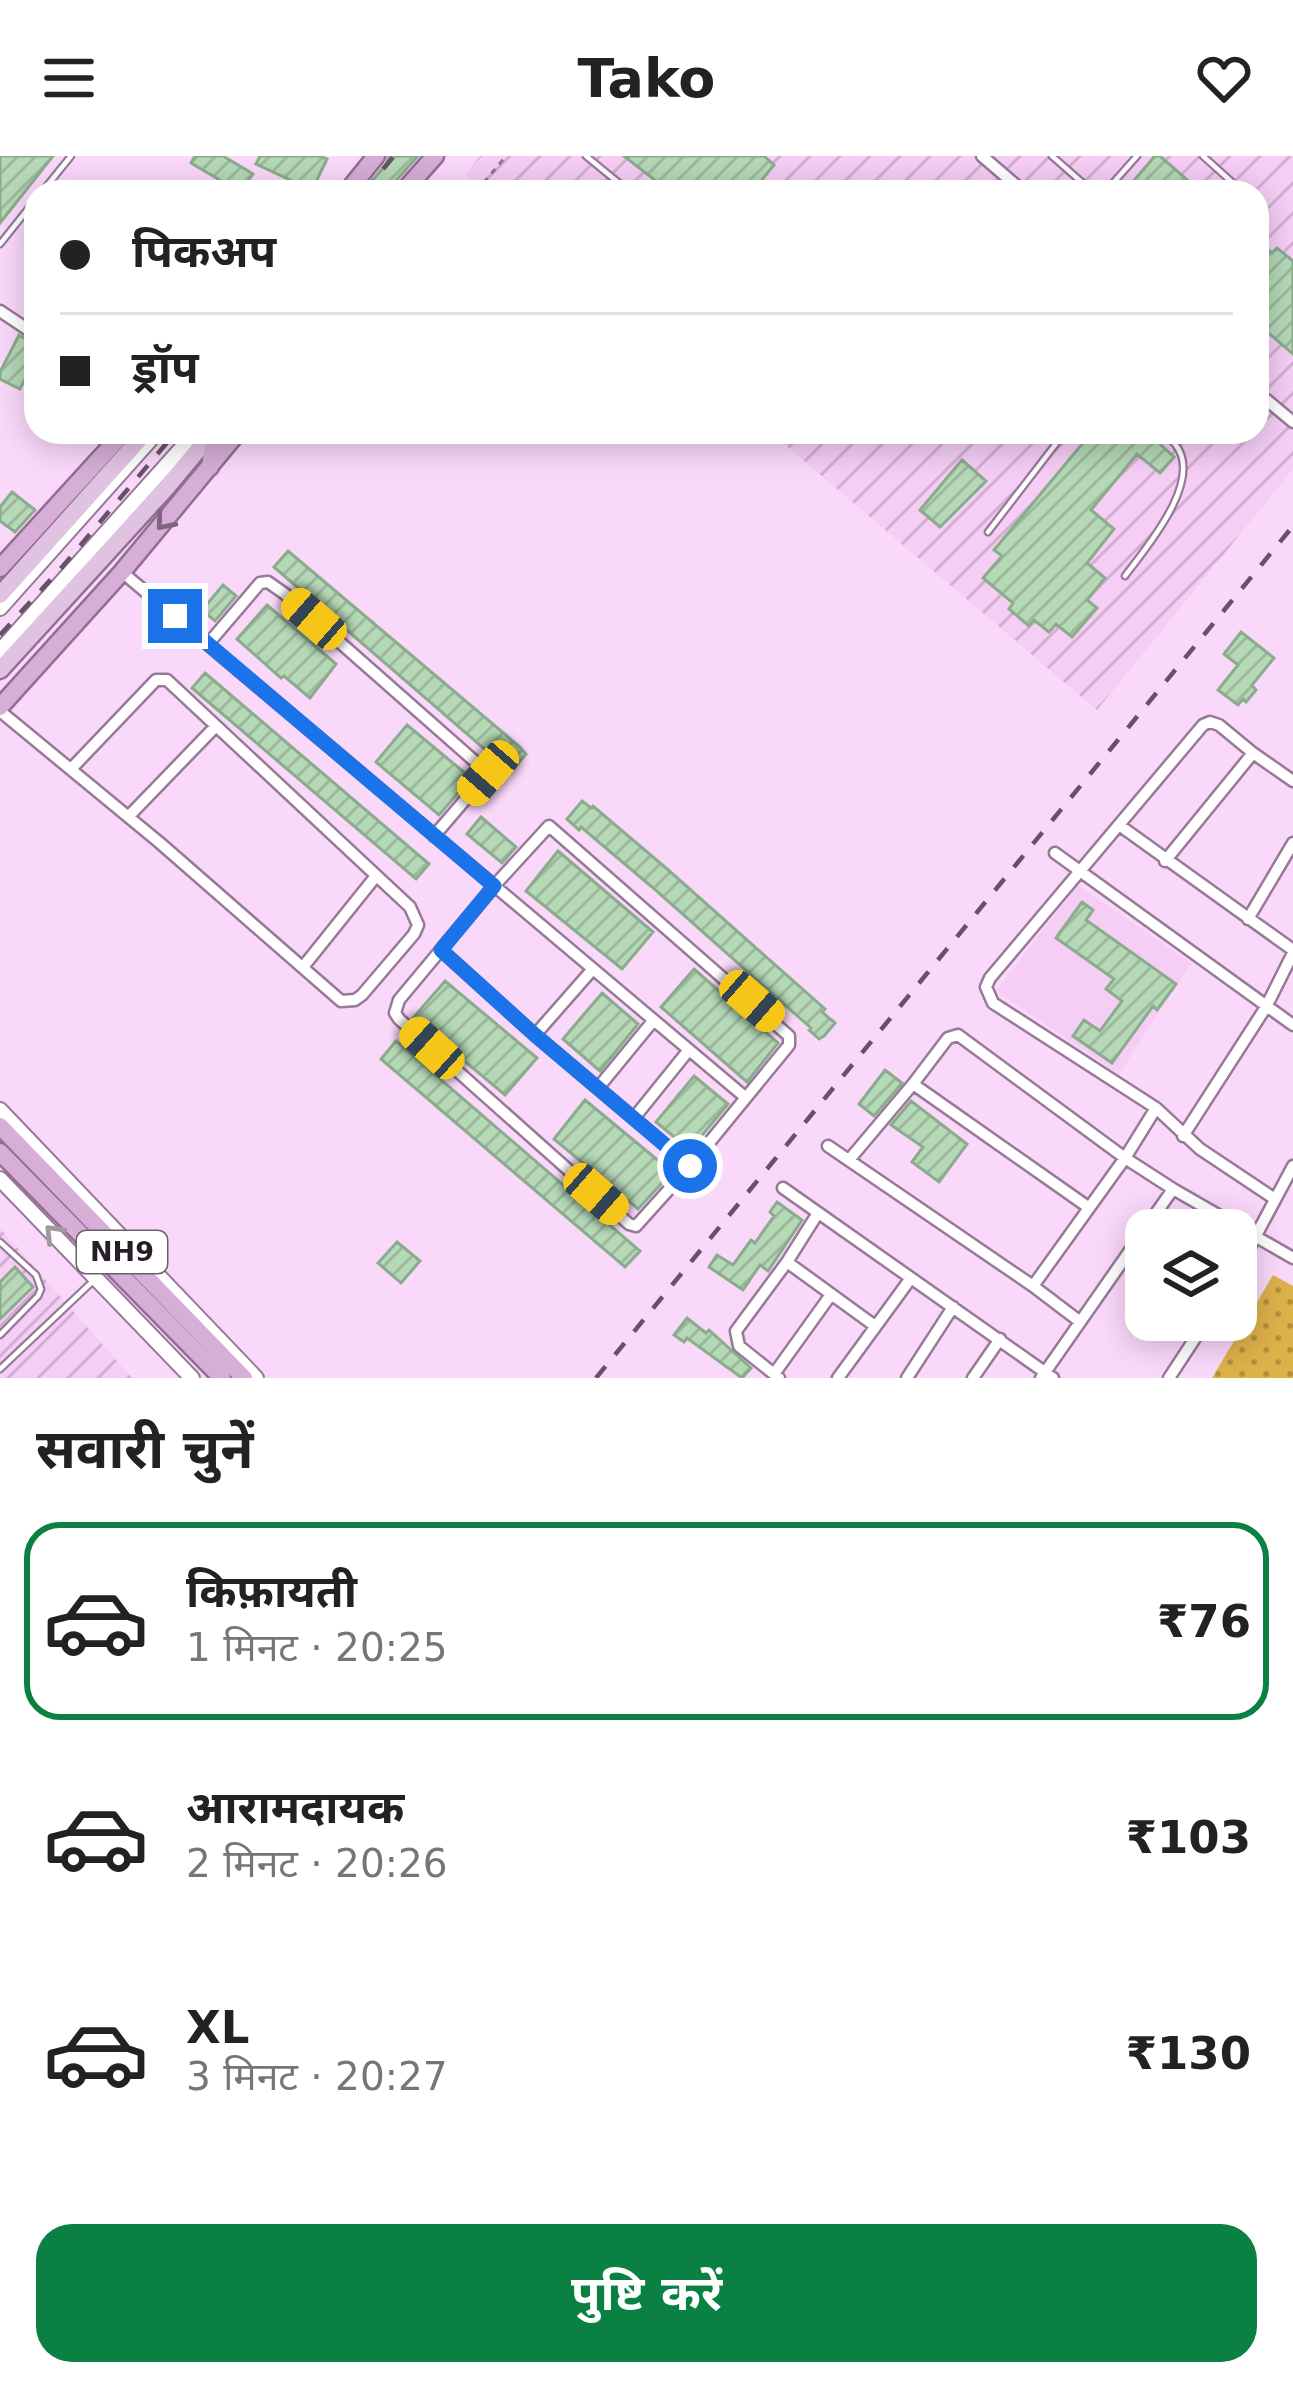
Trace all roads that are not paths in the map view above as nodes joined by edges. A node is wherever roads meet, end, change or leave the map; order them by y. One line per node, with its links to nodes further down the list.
1 (71, 156): 9 (lane)
2 (376, 156): 10 (highway)
3 (435, 156): 11 (highway)
4 (586, 156): 12 (lane)
5 (982, 156): 13 (street)
6 (1052, 156): 14 (lane)
7 (1137, 156): 15 (lane)
8 (1202, 156): 16 (lane)
9 (52, 180)
10 (357, 180)
11 (414, 180)
12 (615, 180)
13 (1010, 180)
14 (1079, 180)
15 (1116, 180)
16 (1229, 180)
17 (24, 214): 18 (lane)
18 (0, 244)
19 (1269, 402): 20 (street)
20 (1293, 422)
21 (113, 444): 32 (highway)
22 (136, 444): 35 (main road)
23 (146, 444): 36 (street)
24 (189, 444): 38 (street)
25 (202, 444): 39 (main road)
26 (211, 444): 30 (highway)
27 (229, 444): 30 (highway)
28 (1056, 444): 31 (lane)
29 (1175, 444): 34 (lane)
30 (210, 468): 33 (highway, one-way to 33)
31 (988, 532)
32 (0, 568)
33 (122, 572): 37 (street); 40 (highway)
34 (1125, 576)
35 (0, 595)
36 (0, 608)
37 (208, 644): 47 (street); 47 (street)
38 (0, 651)
39 (0, 670)
40 (0, 709): 43 (street)
41 (215, 727): 43 (street); 45 (street); 52 (street)
42 (1252, 753): 44 (street); 46 (street); 50 (street)
43 (71, 769): 45 (street)
44 (1293, 781)
45 (129, 816): 57 (street)
46 (1119, 825): 50 (street); 51 (street)
47 (434, 836): 53 (street)
48 (1293, 843): 54 (street)
49 (1055, 853): 51 (street)
50 (1165, 861): 54 (street)
51 (1081, 872): 59 (street); 67 (street)
52 (376, 876): 57 (street); 57 (street)
53 (494, 886): 55 (street); 58 (street); 66 (street)
54 (1248, 919): 56 (street)
55 (441, 950): 62 (street); 76 (street)
56 (1293, 951): 59 (street)
57 (303, 967)
58 (592, 970): 60 (street); 62 (street)
59 (1266, 1007): 61 (street); 71 (street)
60 (653, 1021): 63 (street); 65 (street)
61 (1293, 1025)
62 (535, 1035): 65 (street)
63 (688, 1051): 66 (street); 69 (street)
64 (913, 1084): 74 (street); 75 (street); 82 (street)
65 (598, 1088): 69 (street)
66 (745, 1097): 76 (street)
67 (1156, 1108): 71 (street); 74 (street)
68 (0, 1110): 106 (street)
69 (634, 1118): 76 (street)
70 (0, 1126): 105 (highway, NH9)
71 (1184, 1136): 81 (street)
72 (828, 1146): 75 (street)
73 (0, 1152): 104 (highway, NH9)
74 (1125, 1157): 80 (street); 82 (street)
75 (849, 1160): 91 (street)
76 (690, 1166)
77 (1293, 1166): 81 (street)
78 (0, 1179): 89 (street, one-way to 78)
79 (783, 1188): 84 (street)
80 (1173, 1189): 83 (street); 94 (street)
81 (1275, 1198): 85 (street)
82 (1088, 1207): 91 (street)
83 (1207, 1209)
84 (818, 1213): 88 (street); 90 (street)
85 (1257, 1238): 87 (street)
86 (0, 1242): 96 (lane)
87 (1293, 1258)
88 (787, 1262): 92 (street); 100 (street)
89 (96, 1278): 99 (lane); 103 (street)
90 (911, 1278): 93 (street); 95 (street)
91 (1033, 1286): 94 (street)
92 (830, 1295): 95 (street); 100 (street)
93 (953, 1307): 97 (street); 108 (street)
94 (1079, 1321): 101 (street)
95 (874, 1326): 107 (street)
96 (0, 1335)
97 (1000, 1339): 101 (street); 109 (street)
98 (1196, 1341): 102 (street)
99 (0, 1369)
100 (777, 1376)
101 (1046, 1376)
102 (1175, 1376)
103 (192, 1378)
104 (222, 1378)
105 (244, 1378)
106 (256, 1378)
107 (838, 1378)
108 (907, 1378)
109 (973, 1378)

